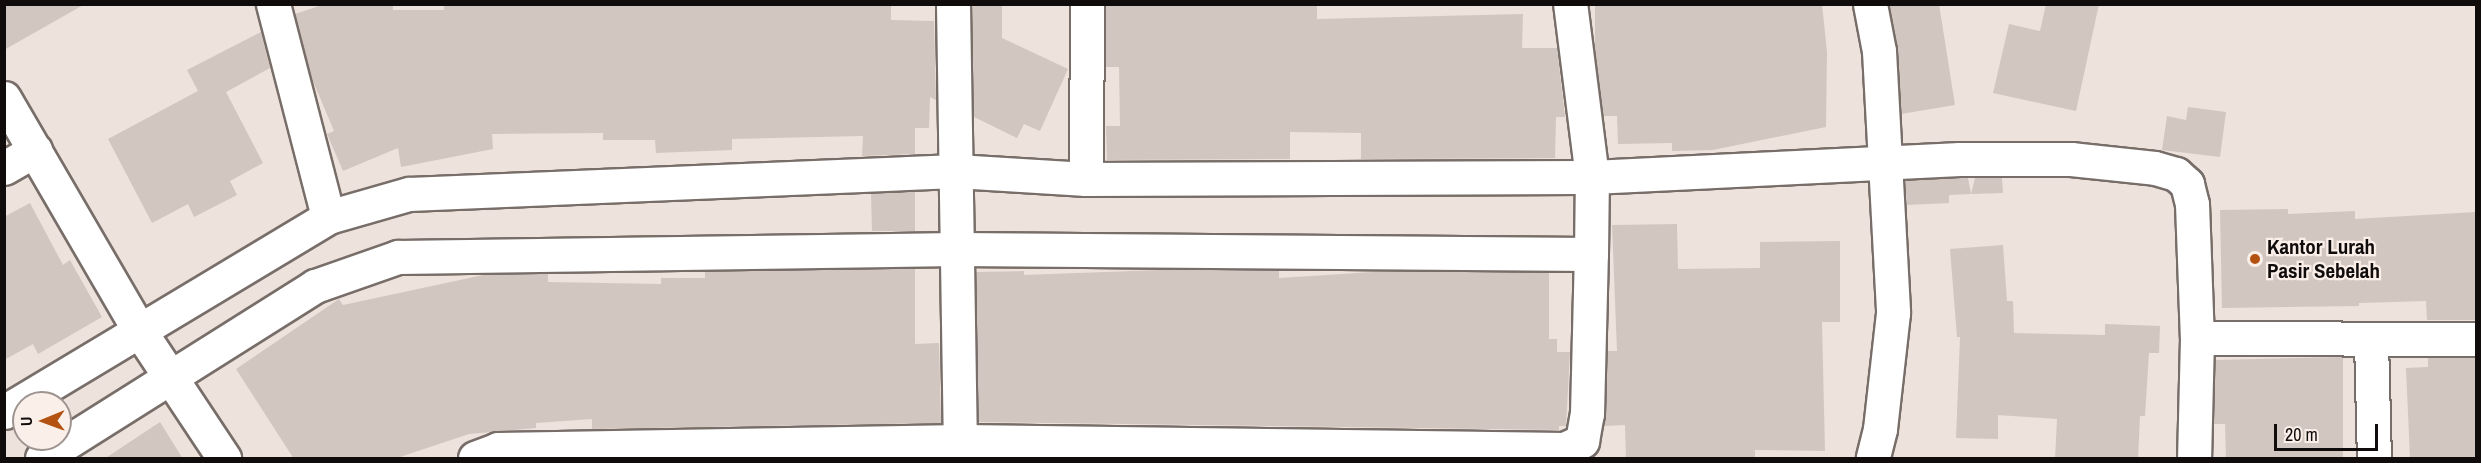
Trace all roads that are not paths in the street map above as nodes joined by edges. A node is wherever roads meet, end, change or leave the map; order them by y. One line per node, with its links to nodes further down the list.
1 (273, 4): 13 (street)
2 (953, 4): 10 (street)
3 (1087, 4): 12 (street)
4 (1570, 4): 11 (street)
5 (1870, 4): 8 (street)
6 (4, 98): 7 (street)
7 (36, 150): 9 (street); 16 (street)
8 (1887, 162): 11 (street); 17 (street); 26 (street)
9 (4, 168)
10 (956, 171): 12 (street); 13 (street); 14 (street)
11 (1592, 177): 12 (street); 15 (street)
12 (1086, 179)
13 (328, 217): 16 (street)
14 (957, 249): 15 (street); 20 (street); 22 (street)
15 (1591, 254): 22 (street)
16 (139, 330): 20 (street); 21 (street)
17 (2196, 338): 18 (street); 27 (street)
18 (2371, 339): 19 (street); 28 (street)
19 (2476, 339)
20 (169, 378): 23 (street); 24 (street)
21 (4, 412)
22 (961, 450): 25 (street)
23 (42, 459)
24 (224, 459)
25 (476, 459)
26 (1872, 459)
27 (2194, 459)
28 (2374, 459)

